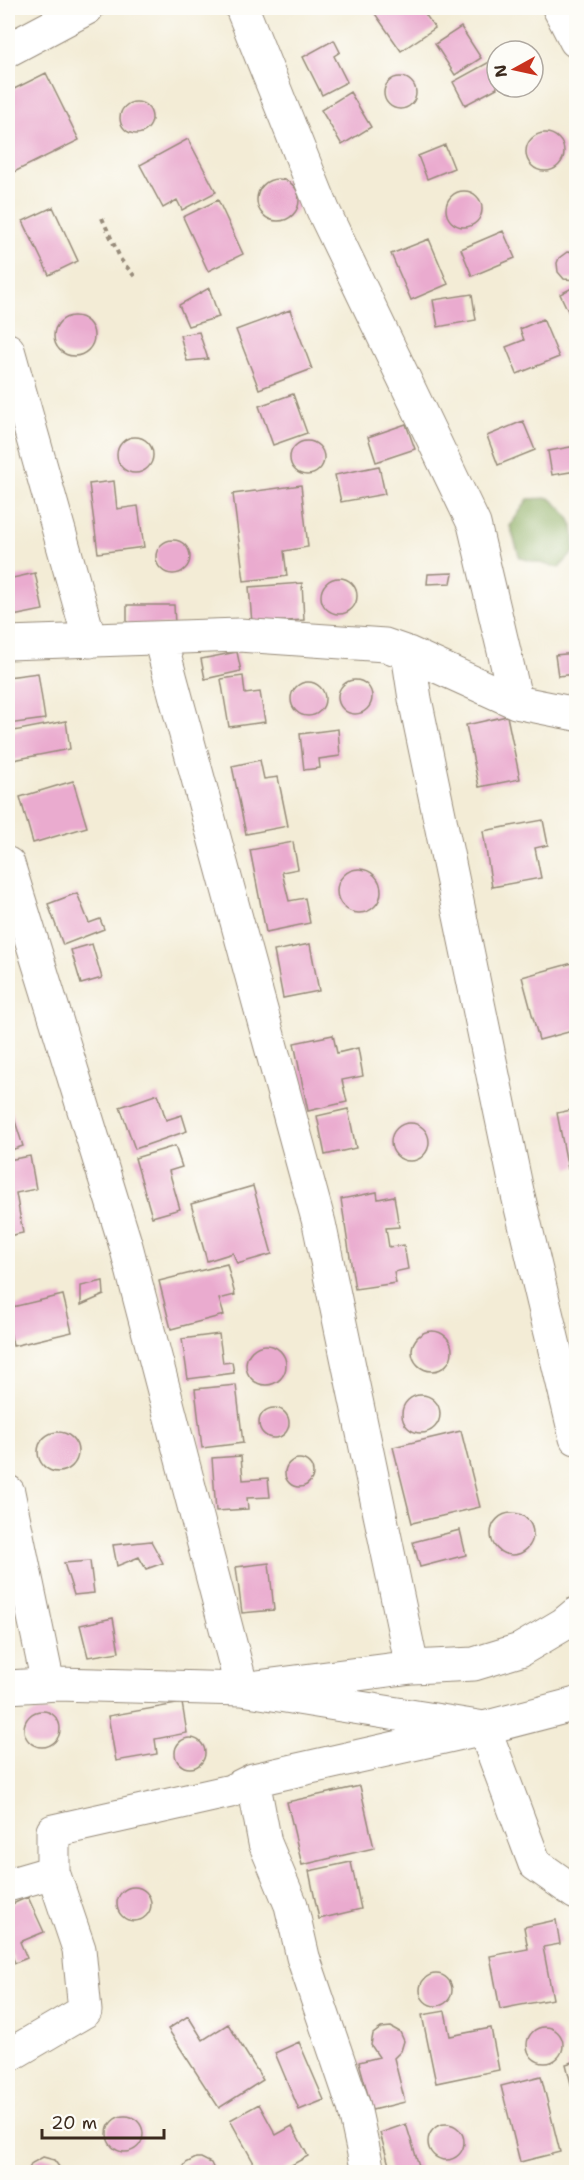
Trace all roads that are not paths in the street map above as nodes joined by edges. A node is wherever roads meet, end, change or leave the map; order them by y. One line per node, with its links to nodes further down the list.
1 (87, 8): 5 (street)
2 (242, 8): 11 (street)
3 (559, 8): 4 (street)
4 (576, 41)
5 (8, 50)
6 (8, 350): 8 (street)
7 (160, 639): 8 (street); 10 (street); 17 (street)
8 (90, 641): 9 (street)
9 (8, 643)
10 (408, 652): 11 (street); 14 (street)
11 (516, 702): 12 (street)
12 (576, 714)
13 (8, 864): 20 (street)
14 (576, 1438)
15 (8, 1492): 18 (street)
16 (576, 1614): 17 (street)
17 (412, 1667): 20 (street)
18 (48, 1684): 19 (street); 20 (street)
19 (8, 1687)
20 (242, 1689): 22 (street)
21 (576, 1704): 22 (street)
22 (484, 1728): 23 (street); 26 (street)
23 (253, 1780): 24 (street); 28 (street)
24 (53, 1872): 25 (street); 27 (street)
25 (8, 1885)
26 (576, 1893)
27 (8, 2056)
28 (368, 2172)

